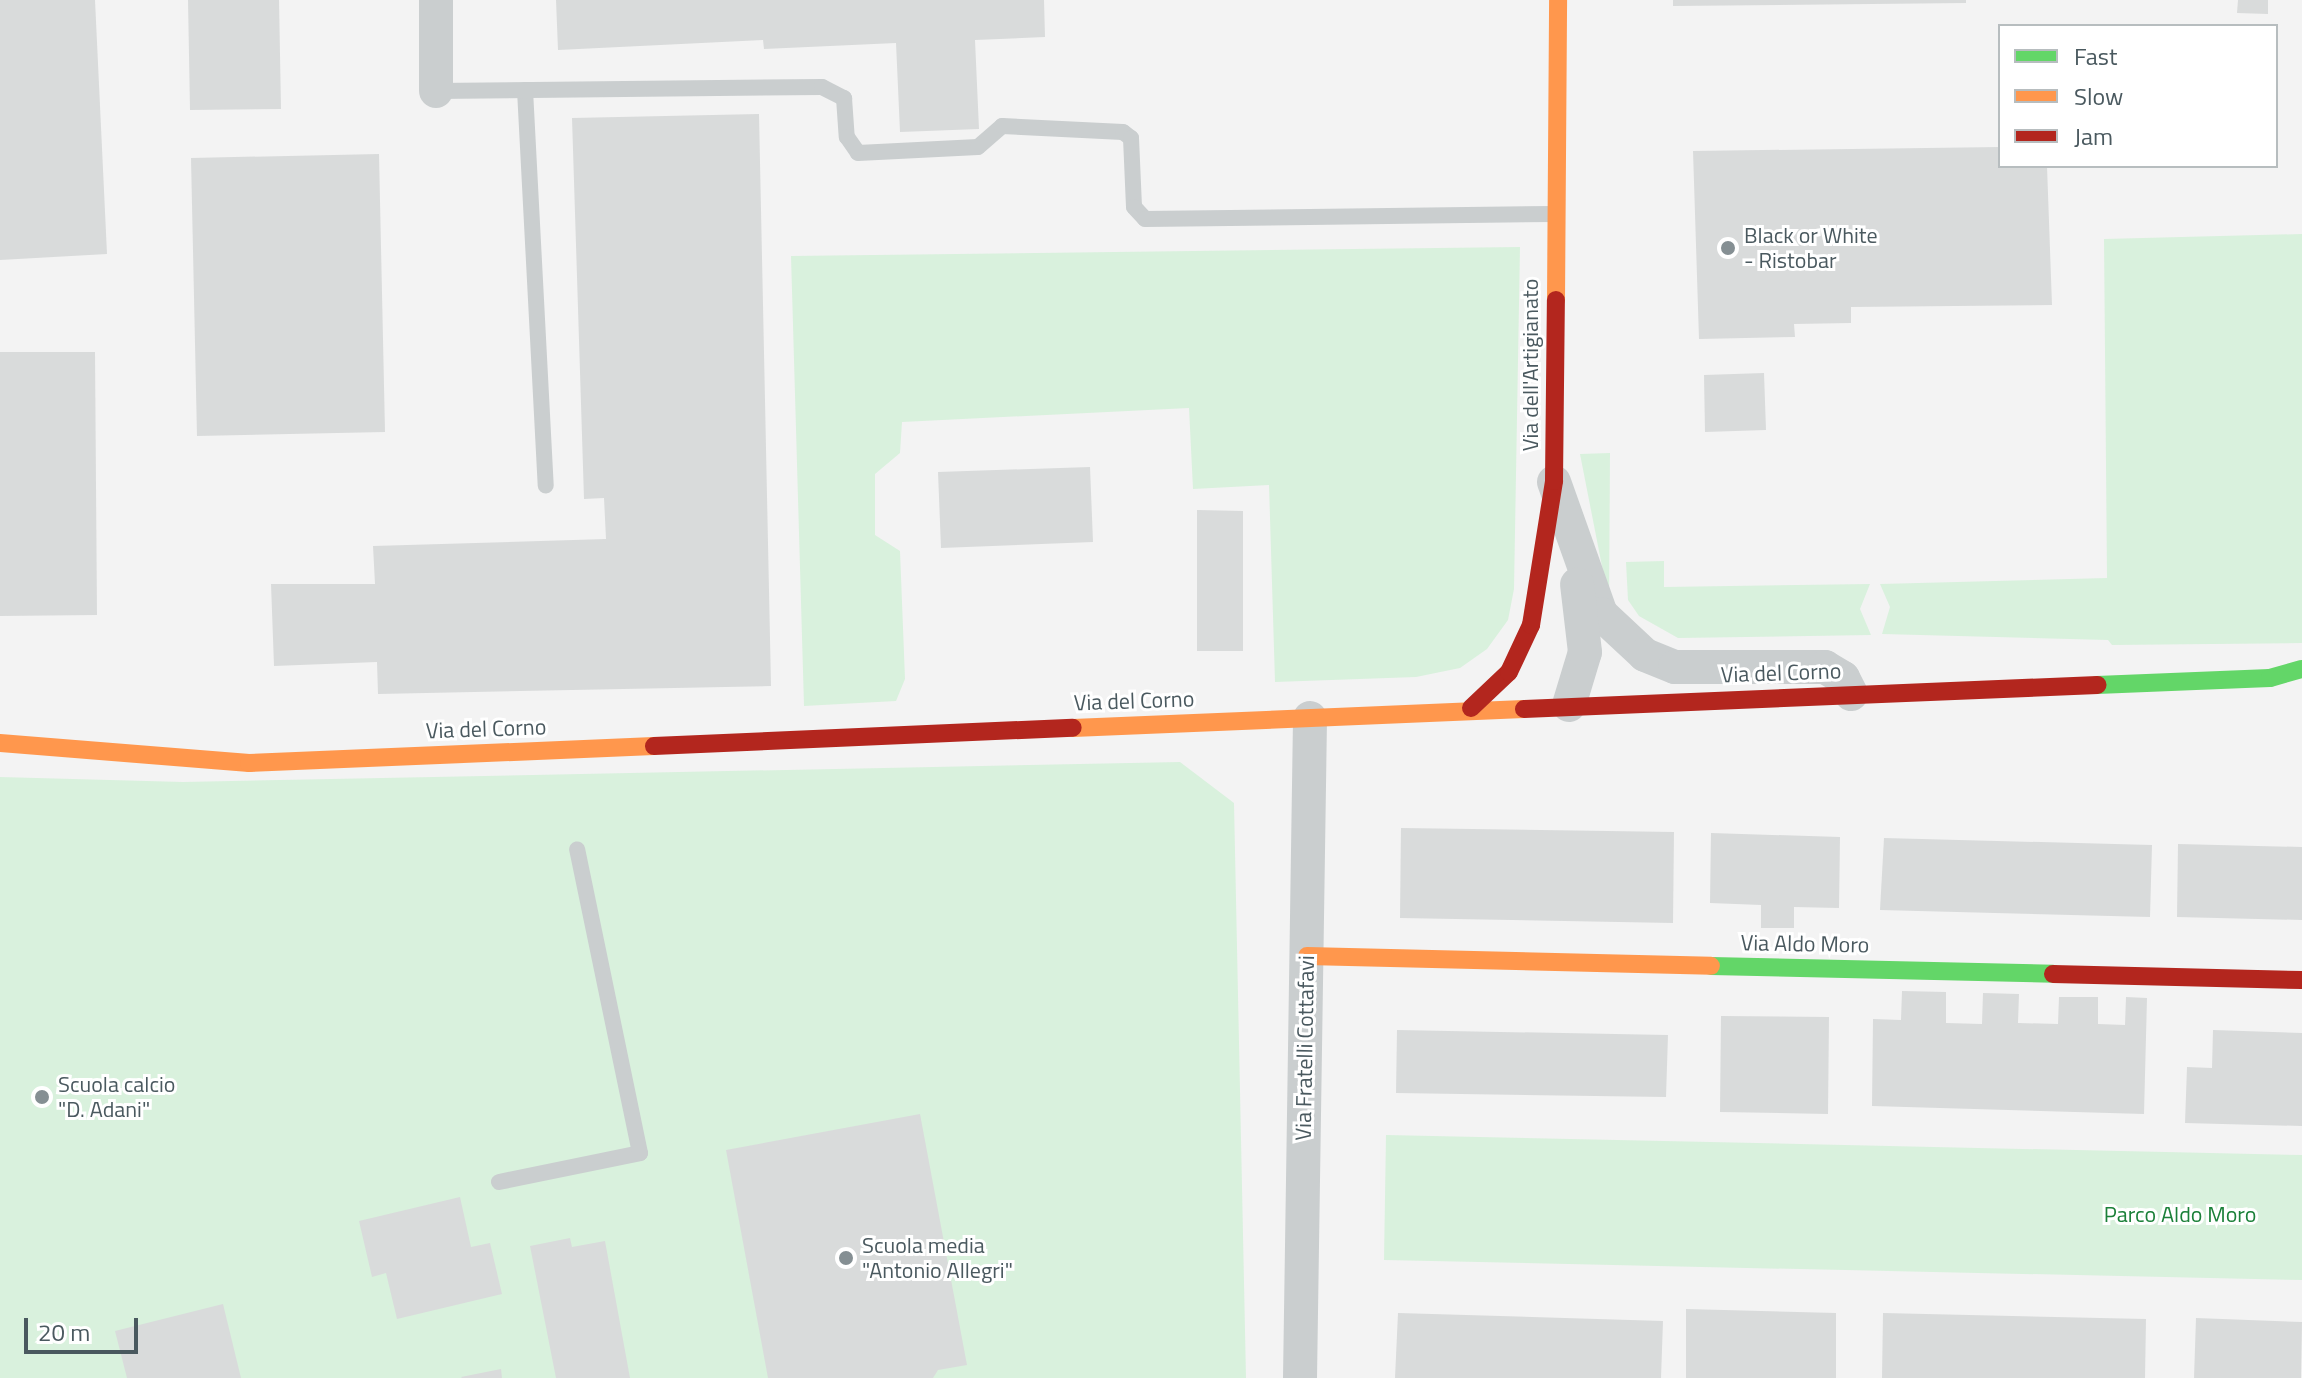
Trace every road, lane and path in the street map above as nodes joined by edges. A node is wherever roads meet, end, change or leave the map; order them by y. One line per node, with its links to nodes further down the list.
1 (436, 0): 4 (street)
2 (1558, 0): 5 (street, Via dell'Artigianato)
3 (525, 90): 4 (lane); 5 (lane); 7 (lane)
4 (436, 91)
5 (1556, 214): 6 (street, Via dell'Artigianato)
6 (1554, 481): 11 (street); 12 (street); 13 (street, Via dell'Artigianato)
7 (546, 485)
8 (2302, 669): 9 (street, Via del Corno)
9 (2270, 678): 10 (street, Via del Corno); 11 (street, Via del Corno)
10 (2302, 688)
11 (1851, 694): 12 (street, Via del Corno)
12 (1569, 705): 13 (street, Via del Corno)
13 (1471, 708): 14 (street, Via del Corno)
14 (1310, 718): 15 (street, Via del Corno); 17 (street, Via Fratelli Cottafavi)
15 (0, 743)
16 (577, 849): 19 (lane)
17 (1307, 956): 18 (street, Via Aldo Moro); 20 (street, Via Fratelli Cottafavi)
18 (2302, 980)
19 (499, 1182)
20 (1300, 1378)

